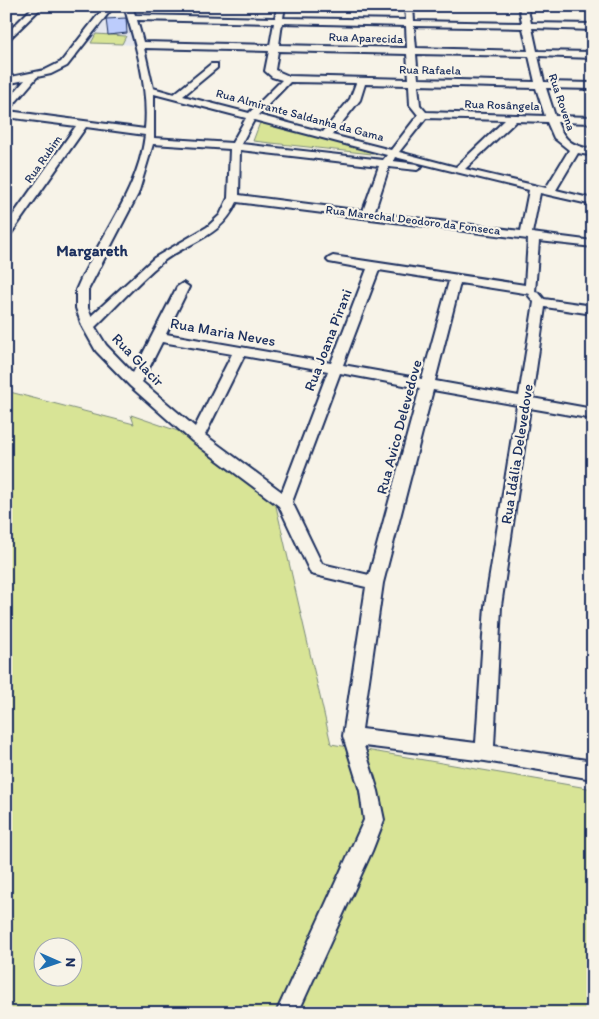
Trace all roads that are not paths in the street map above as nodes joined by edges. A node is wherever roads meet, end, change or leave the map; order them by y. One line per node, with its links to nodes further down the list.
1 (39, 6): 11 (street)
2 (110, 6): 18 (street)
3 (281, 6): 7 (street)
4 (409, 6): 8 (street)
5 (523, 6): 9 (street, Rua Rovena)
6 (130, 12): 7 (street); 12 (street, Rua Glacir)
7 (280, 20): 8 (street); 13 (street)
8 (409, 22): 9 (street); 14 (street)
9 (527, 26): 10 (street); 15 (street, Rua Rovena)
10 (593, 27)
11 (6, 39)
12 (139, 45): 13 (street, Rua Aparecida); 25 (street, Rua Glacir)
13 (276, 48): 14 (street, Rua Aparecida); 19 (street, Rua Rafaela)
14 (412, 52): 15 (street, Rua Aparecida); 22 (street)
15 (534, 54): 16 (street, Rua Aparecida); 23 (street, Rua Rovena)
16 (593, 55)
17 (214, 66): 26 (street)
18 (33, 76): 21 (street); 27 (street)
19 (288, 79): 20 (street, Rua Rafaela); 30 (street)
20 (361, 80): 22 (street, Rua Rafaela); 35 (street)
21 (6, 81)
22 (414, 83): 23 (street, Rua Rafaela); 29 (street)
23 (540, 84): 24 (street, Rua Rafaela); 32 (street, Rua Rovena)
24 (593, 86)
25 (149, 90): 26 (street, Rua Almirante Saldanha da Gama); 36 (street, Rua Glacir)
26 (177, 96): 30 (street, Rua Almirante Saldanha da Gama)
27 (6, 109)
28 (6, 114): 34 (street, Rua Almirante Saldanha da Gama)
29 (423, 114): 31 (street, Rua Rosângela); 39 (street)
30 (252, 116): 35 (street, Rua Almirante Saldanha da Gama); 37 (street)
31 (513, 118): 32 (street, Rua Rosângela); 43 (street)
32 (551, 119): 33 (street, Rua Rosângela); 38 (street, Rua Rovena)
33 (593, 120)
34 (83, 124): 36 (street, Rua Almirante Saldanha da Gama); 49 (street, Rua Rubim)
35 (326, 135): 39 (street, Rua Almirante Saldanha da Gama)
36 (150, 137): 37 (street, Rua Almirante Saldanha da Gama); 58 (street, Rua Glacir)
37 (235, 146): 41 (street, Rua Almirante Saldanha da Gama); 46 (street)
38 (575, 149): 40 (street); 45 (street, Rua Rovena)
39 (393, 153): 41 (street); 42 (street, Rua Almirante Saldanha da Gama)
40 (593, 153)
41 (386, 164): 42 (street, Rua Almirante Saldanha da Gama); 48 (street)
42 (444, 167): 43 (street, Rua Almirante Saldanha da Gama)
43 (458, 170): 44 (street, Rua Almirante Saldanha da Gama)
44 (535, 189): 45 (street, Rua Almirante Saldanha da Gama); 50 (street)
45 (548, 192): 47 (street, Rua Almirante Saldanha da Gama)
46 (232, 198): 48 (street, Rua Marechal Deodoro da Fonseca); 58 (street)
47 (593, 202)
48 (368, 214): 50 (street, Rua Marechal Deodoro da Fonseca)
49 (6, 233)
50 (530, 236): 51 (street, Rua Marechal Deodoro da Fonseca); 56 (street, Rua Idália Delevedove)
51 (593, 244)
52 (334, 260): 53 (street)
53 (374, 267): 54 (street); 61 (street, Rua Joana Pirani)
54 (455, 280): 56 (street); 63 (street, Rua Avico Delevedove)
55 (183, 287): 59 (street, Rua Maria Neves)
56 (536, 296): 57 (street); 64 (street, Rua Idália Delevedove)
57 (593, 310)
58 (88, 326): 62 (street, Rua Glacir)
59 (160, 337): 60 (street, Rua Maria Neves); 62 (street)
60 (240, 352): 61 (street, Rua Maria Neves); 66 (street)
61 (335, 368): 63 (street, Rua Maria Neves); 67 (street, Rua Joana Pirani)
62 (135, 383): 66 (street, Rua Glacir)
63 (427, 384): 64 (street, Rua Maria Neves); 68 (street, Rua Avico Delevedove)
64 (525, 401): 65 (street, Rua Maria Neves); 70 (street, Rua Idália Delevedove)
65 (593, 414)
66 (197, 437): 67 (street, Rua Glacir)
67 (284, 502): 68 (street, Rua Glacir)
68 (375, 582): 69 (street, Rua Avico Delevedove)
69 (352, 736): 70 (street); 72 (street)
70 (485, 753): 71 (street)
71 (593, 770)
72 (287, 1013)

